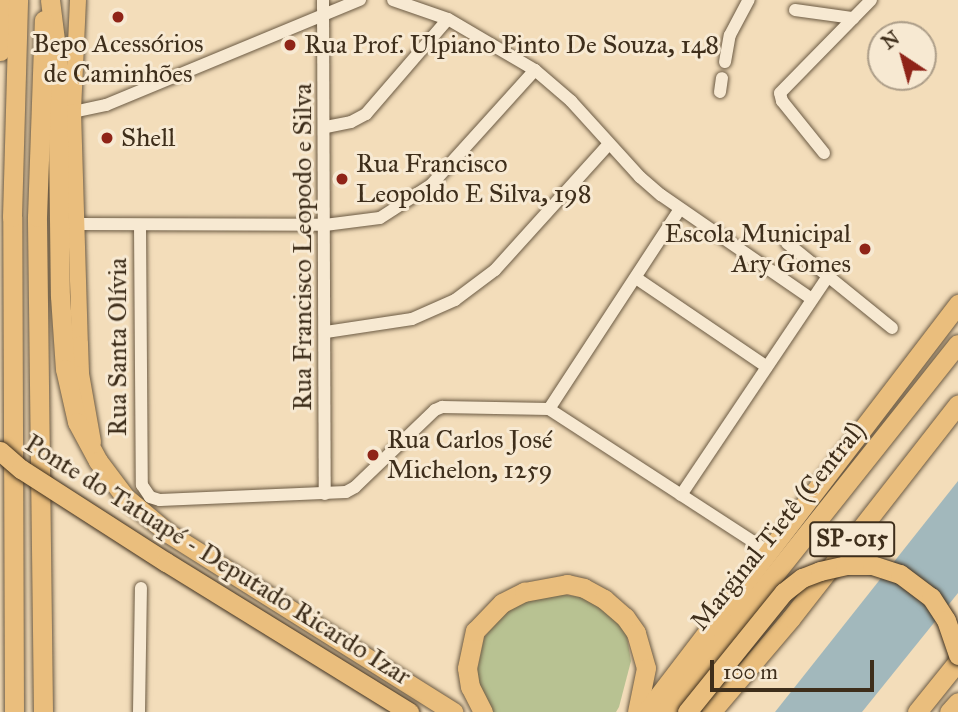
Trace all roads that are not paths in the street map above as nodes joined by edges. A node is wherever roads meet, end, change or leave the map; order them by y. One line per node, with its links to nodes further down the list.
1 (2, 0): 14 (highway)
2 (18, 0): 51 (highway)
3 (48, 0): 40 (highway); 42 (highway, Ponte do Tatuapé - Deputado Ricardo Izar)
4 (78, 0): 19 (main road)
5 (323, 0): 11 (street, Rua Francisco Leopodo e Silva)
6 (360, 0): 11 (street)
7 (393, 0): 12 (street)
8 (749, 0): 15 (street)
9 (871, 0): 13 (street)
10 (795, 10): 13 (street)
11 (324, 15): 19 (street); 20 (street, Rua Francisco Leopodo e Silva)
12 (448, 19): 16 (street); 20 (street)
13 (853, 19): 22 (street)
14 (0, 51)
15 (725, 62)
16 (535, 70): 21 (street); 26 (street)
17 (722, 78): 18 (street)
18 (720, 92)
19 (73, 112): 24 (main road)
20 (326, 127): 26 (street, Rua Francisco Leopodo e Silva)
21 (609, 144): 23 (street); 33 (street)
22 (824, 153)
23 (680, 209): 29 (street); 30 (street)
24 (76, 224): 25 (street); 42 (main road)
25 (140, 225): 26 (street); 43 (street, Rua Santa Olívia)
26 (325, 225): 33 (street, Rua Francisco Leopodo e Silva)
27 (787, 243): 28 (street)
28 (828, 276): 30 (street); 32 (street)
29 (636, 278): 36 (street); 39 (street)
30 (812, 299): 36 (street)
31 (958, 304): 45 (highway)
32 (892, 328)
33 (326, 332): 43 (street, Rua Francisco Leopodo e Silva)
34 (958, 344): 37 (highway)
35 (958, 349): 37 (highway)
36 (767, 367): 44 (street)
37 (933, 374): 60 (highway, Marginal Tietê (Central))
38 (958, 404): 62 (highway, SP-015)
39 (549, 409): 43 (street); 44 (street)
40 (39, 448): 52 (highway); 53 (highway)
41 (0, 451): 55 (highway, Ponte do Tatuapé - Deputado Ricardo Izar, bridge)
42 (98, 461): 56 (highway, Ponte do Tatuapé - Deputado Ricardo Izar)
43 (325, 494)
44 (681, 495): 45 (street)
45 (768, 551): 59 (highway)
46 (141, 588): 54 (street)
47 (958, 655): 61 (highway, bridge)
48 (958, 661): 63 (highway)
49 (958, 676): 64 (highway)
50 (958, 702): 65 (highway)
51 (14, 712)
52 (31, 712)
53 (43, 712)
54 (139, 712)
55 (409, 712)
56 (453, 712)
57 (483, 712): 58 (highway)
58 (637, 712)
59 (646, 712)
60 (666, 712)
61 (687, 712)
62 (712, 712)
63 (917, 712)
64 (931, 712)
65 (949, 712)

